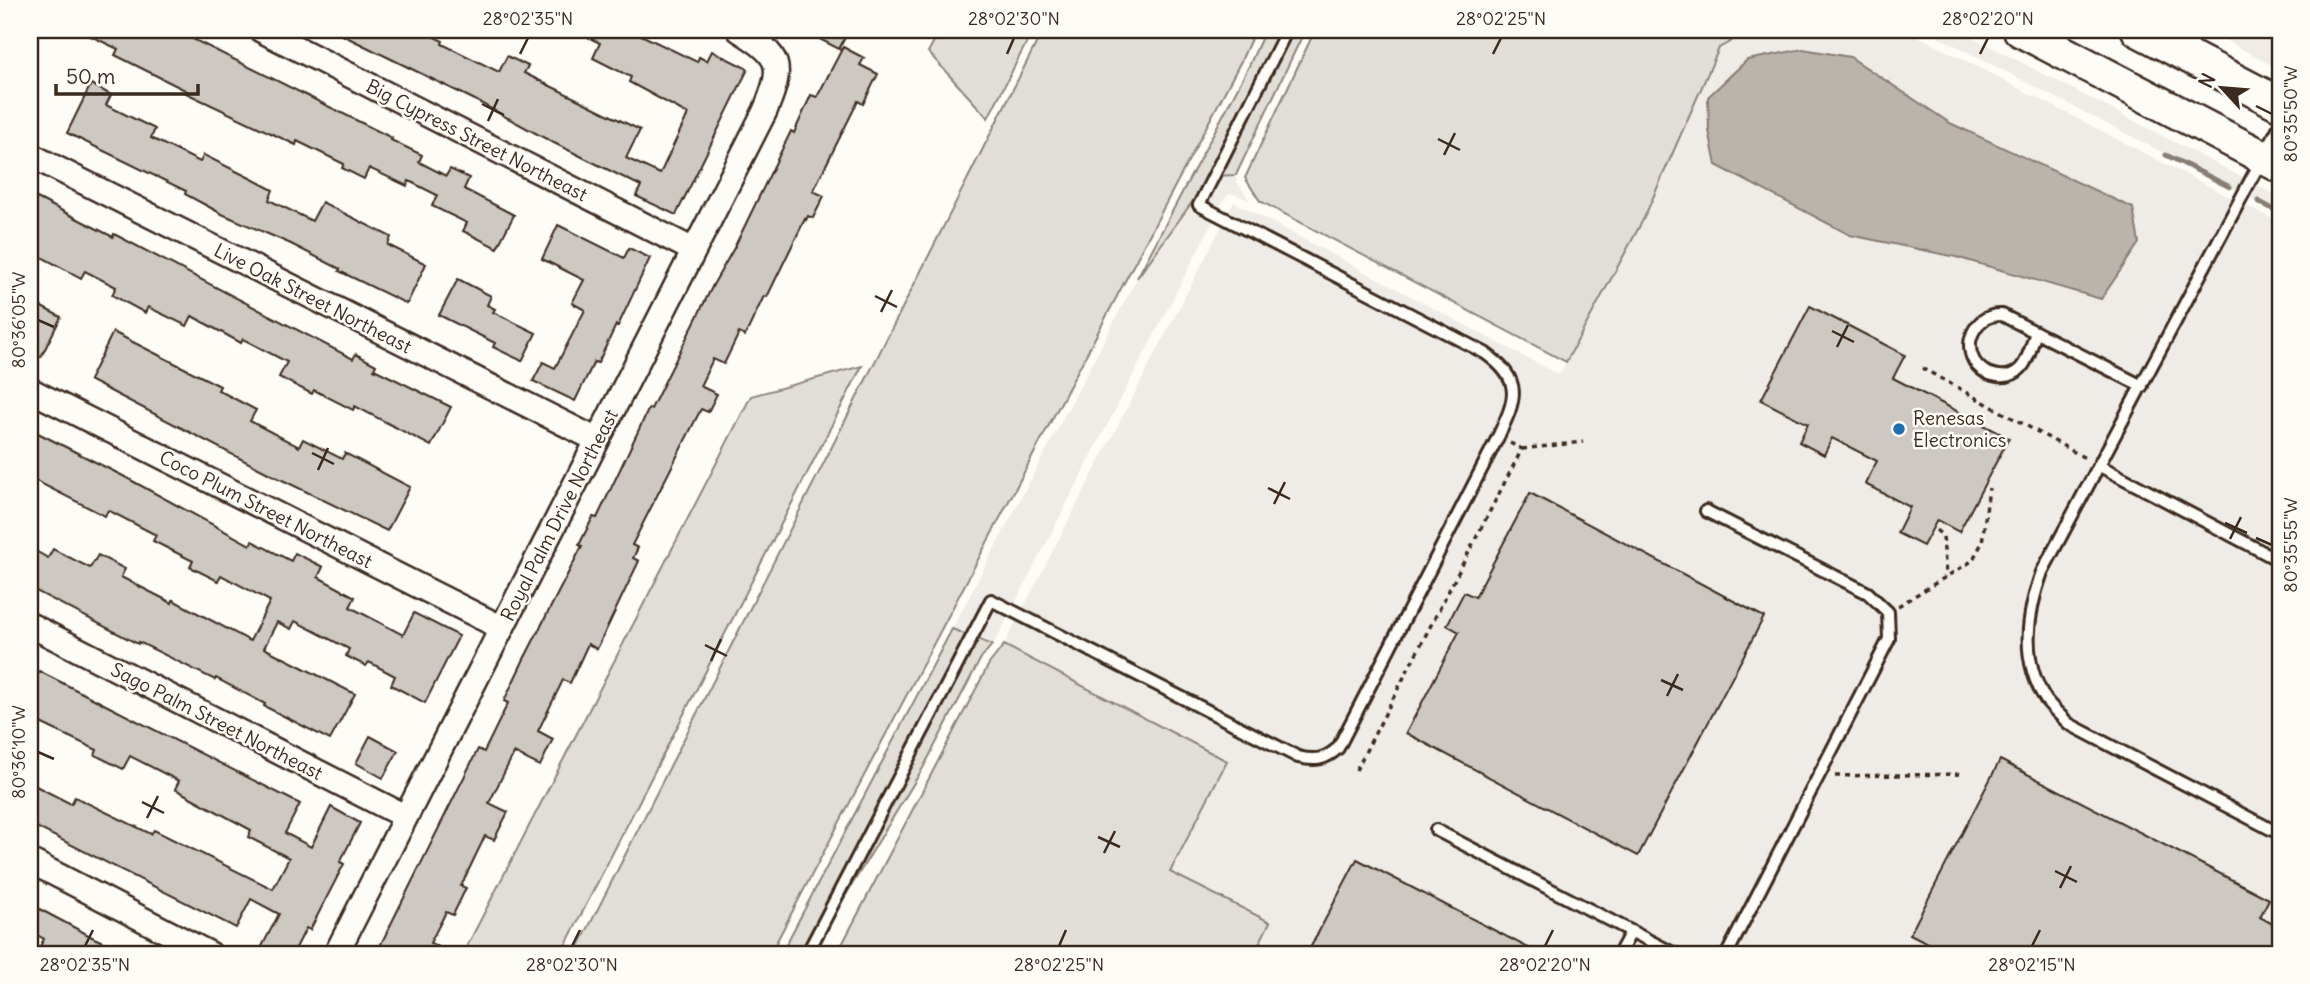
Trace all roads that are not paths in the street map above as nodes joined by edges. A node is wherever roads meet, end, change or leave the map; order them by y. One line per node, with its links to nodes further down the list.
1 (261, 30): 10 (street, Big Cypress Street Northeast)
2 (739, 30): 10 (street, Royal Palm Drive Northeast)
3 (1287, 30): 27 (lane)
4 (2020, 30): 9 (main road)
5 (2138, 30): 6 (main road)
6 (2280, 104)
7 (2280, 125): 9 (lane)
8 (30, 155): 14 (street, Live Oak Street Northeast)
9 (2272, 162): 12 (lane)
10 (693, 250): 14 (street, Royal Palm Drive Northeast)
11 (2036, 332): 11 (lane); 12 (lane)
12 (2142, 386): 15 (lane)
13 (30, 390): 19 (street, Coco Plum Street Northeast)
14 (597, 440): 19 (street, Royal Palm Drive Northeast)
15 (2099, 466): 17 (lane); 22 (lane)
16 (1706, 511): 30 (lane)
17 (2280, 561)
18 (30, 625): 20 (street, Sago Palm Street Northeast)
19 (502, 628): 20 (street, Royal Palm Drive Northeast)
20 (404, 816): 26 (street, Royal Palm Drive Northeast)
21 (1436, 830): 24 (lane)
22 (2280, 834)
23 (30, 862): 25 (street)
24 (1631, 932): 28 (lane); 29 (lane)
25 (210, 954)
26 (335, 954)
27 (807, 954)
28 (1619, 954)
29 (1675, 954)
30 (1727, 954)

